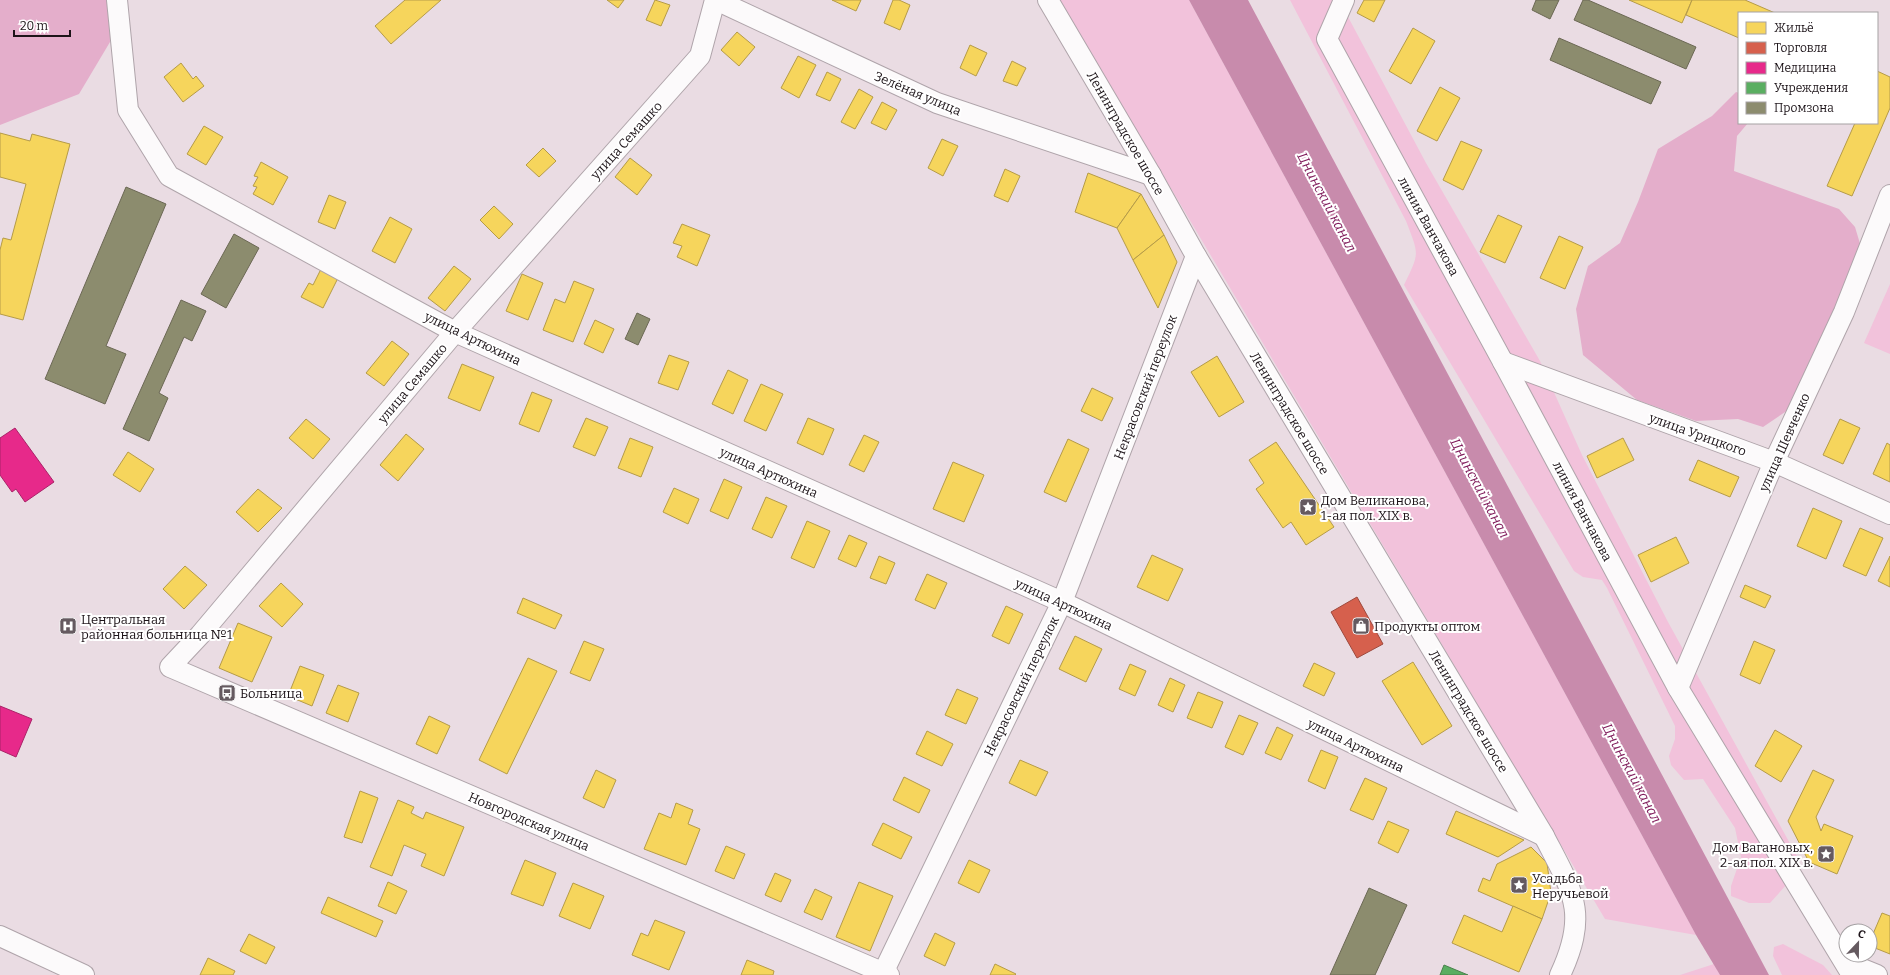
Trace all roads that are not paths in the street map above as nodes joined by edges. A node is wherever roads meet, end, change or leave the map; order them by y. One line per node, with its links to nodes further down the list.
1 (117, 0): 8 (street, улица Артюхина)
2 (715, 0): 5 (street, Зелёная улица); 8 (street, улица Семашко)
3 (1048, 0): 5 (street, Ленинградское шоссе)
4 (1344, 0): 9 (street, линия Ванчакова)
5 (1151, 175): 7 (street, Ленинградское шоссе)
6 (1890, 195): 10 (street, улица Шевченко)
7 (1196, 256): 12 (street, Некрасовский переулок); 15 (street, Ленинградское шоссе)
8 (455, 332): 12 (street, улица Артюхина); 13 (street, улица Семашко)
9 (1503, 362): 10 (street, улица Урицкого); 14 (street, линия Ванчакова)
10 (1774, 462): 11 (street, улица Урицкого); 14 (street, улица Шевченко)
11 (1890, 514)
12 (1062, 602): 15 (street, улица Артюхина); 18 (street, Некрасовский переулок)
13 (170, 667): 18 (street, Новгородская улица)
14 (1678, 688): 17 (street, линия Ванчакова)
15 (1544, 836): 20 (street, Ленинградское шоссе)
16 (0, 936): 19 (street)
17 (1848, 968): 21 (street)
18 (885, 974)
19 (84, 975)
20 (1560, 975)
21 (1877, 975)

